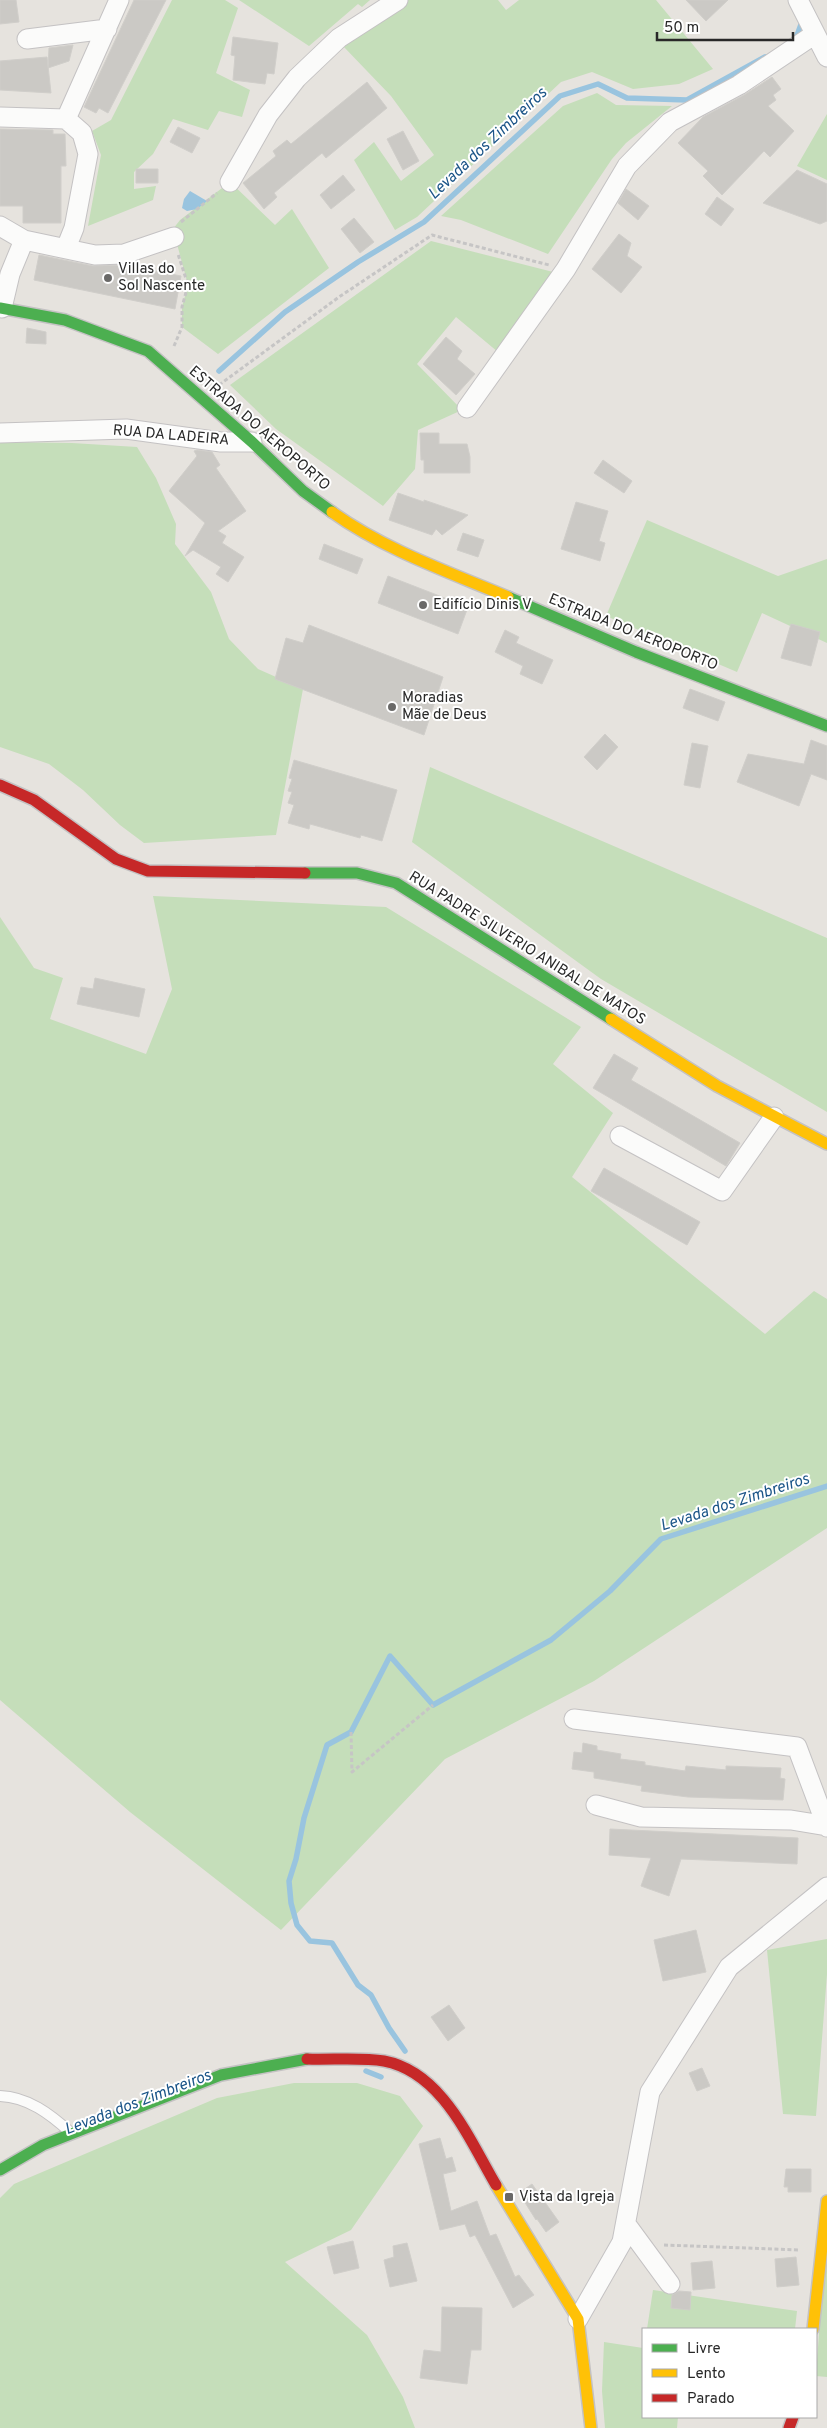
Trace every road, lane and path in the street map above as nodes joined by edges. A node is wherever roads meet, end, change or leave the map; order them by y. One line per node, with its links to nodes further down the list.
1 (119, 0): 4 (street)
2 (398, 0): 10 (street)
3 (798, 0): 5 (street)
4 (107, 29): 6 (street); 9 (street)
5 (815, 34): 7 (street); 15 (street)
6 (27, 39)
7 (827, 58)
8 (0, 117): 9 (street)
9 (66, 119): 14 (street)
10 (230, 182): 12 (path)
11 (0, 226): 13 (street)
12 (174, 237): 14 (street); 17 (path)
13 (24, 240): 14 (street); 16 (street)
14 (66, 248)
15 (566, 270): 18 (path); 19 (street)
16 (1, 308): 17 (main road, ESTRADA DO AEROPORTO)
17 (166, 368): 18 (main road, ESTRADA DO AEROPORTO)
18 (202, 399): 21 (main road, ESTRADA DO AEROPORTO)
19 (466, 408)
20 (0, 433): 21 (street, RUA DA LADEIRA)
21 (252, 442): 22 (main road, ESTRADA DO AEROPORTO)
22 (827, 726)
23 (0, 785): 24 (main road, RUA PADRE SILVERIO ANIBAL DE MATOS)
24 (774, 1117): 25 (street); 26 (main road, RUA PADRE SILVERIO ANIBAL DE MATOS)
25 (620, 1136)
26 (827, 1144)
27 (433, 1705): 29 (path)
28 (574, 1719): 31 (street)
29 (351, 1732)
30 (596, 1805): 31 (street)
31 (827, 1826)
32 (827, 1887): 37 (street)
33 (0, 2096): 34 (lane)
34 (73, 2134): 35 (main road); 41 (main road)
35 (0, 2170)
36 (827, 2201): 39 (main road)
37 (626, 2224): 38 (street); 41 (street)
38 (641, 2244): 39 (path); 40 (street)
39 (821, 2251): 42 (main road)
40 (670, 2284)
41 (578, 2319): 43 (main road)
42 (813, 2328)
43 (591, 2428)

